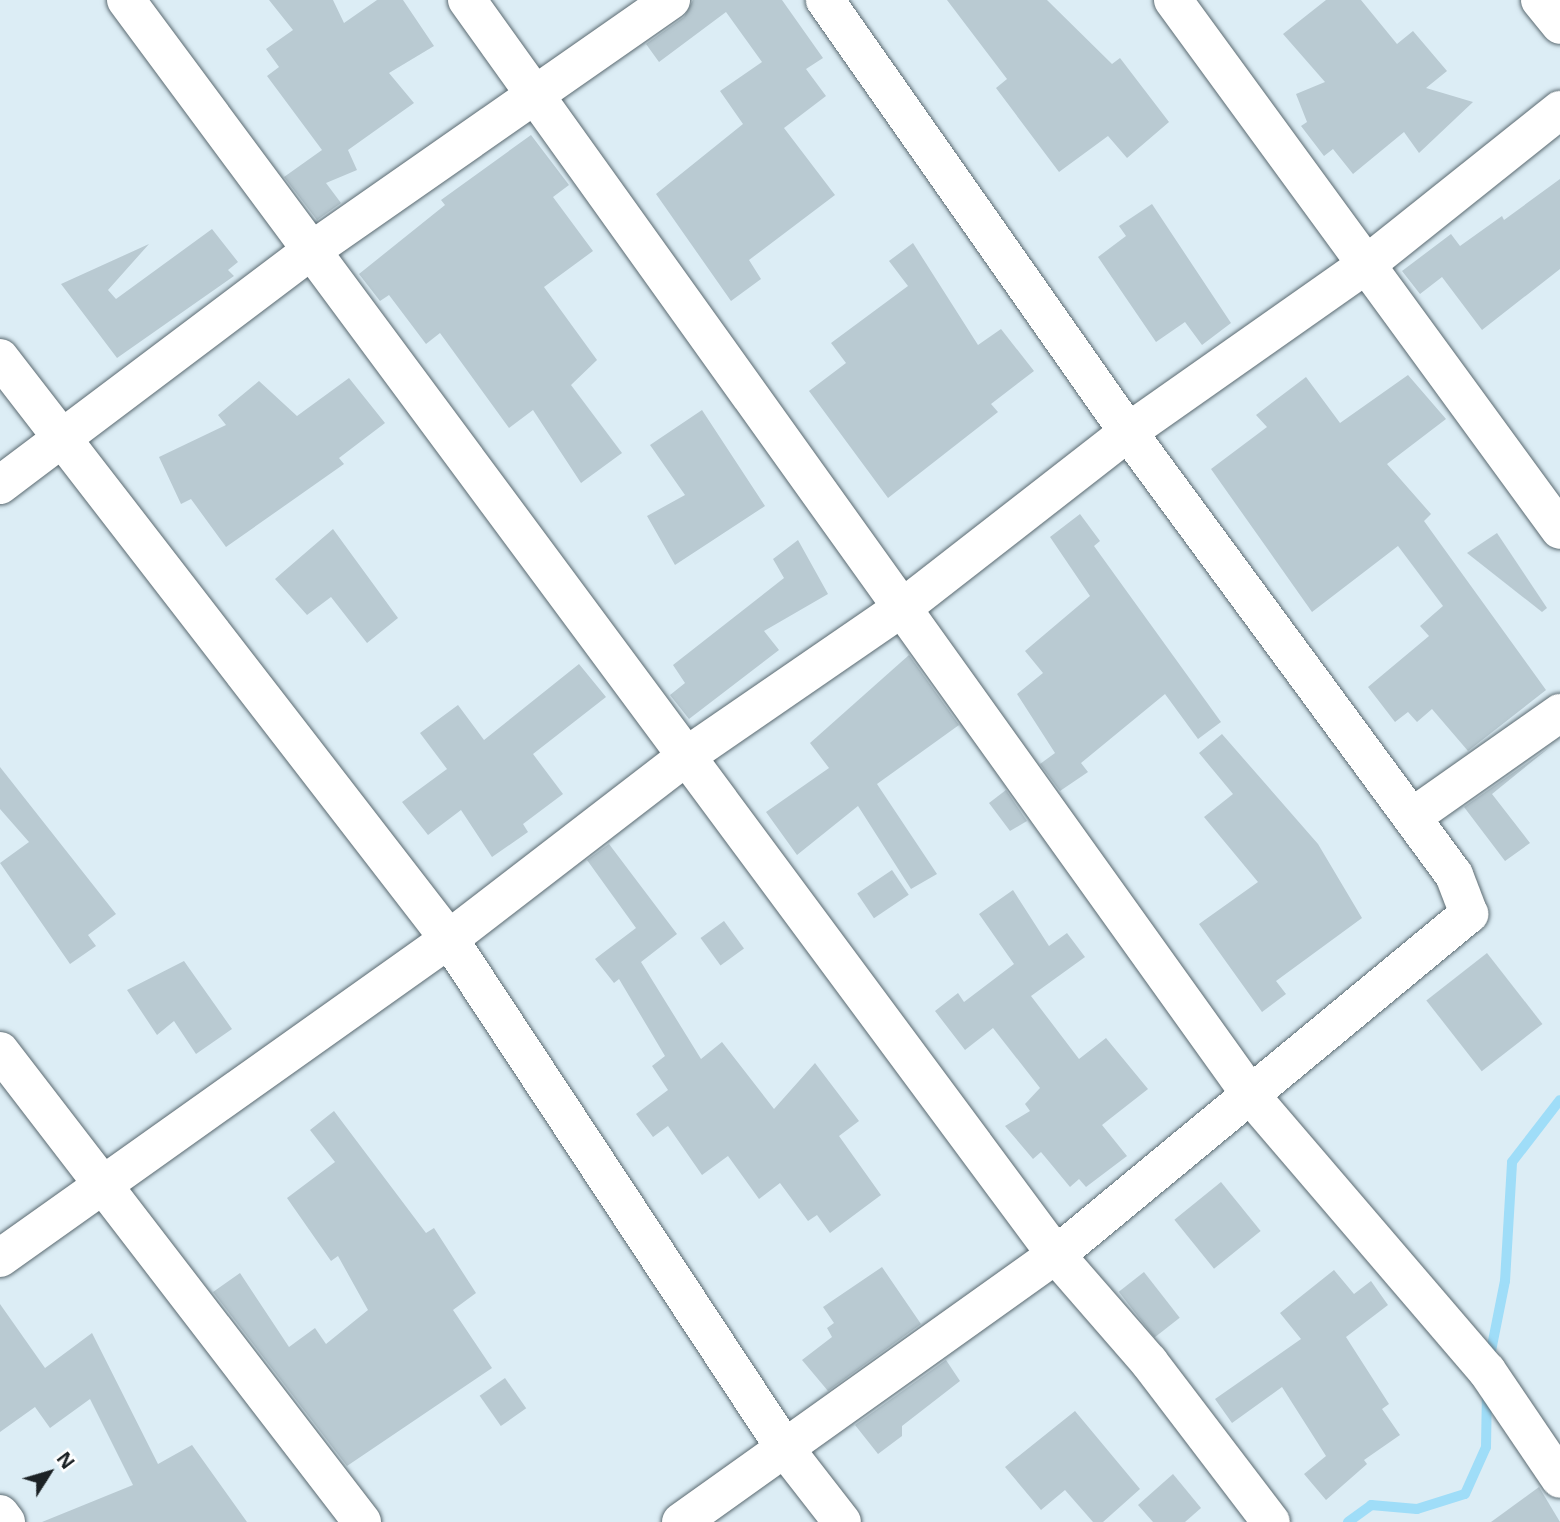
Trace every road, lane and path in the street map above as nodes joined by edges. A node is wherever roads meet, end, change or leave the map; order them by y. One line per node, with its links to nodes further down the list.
1 (126, 0): 10 (street)
2 (467, 0): 8 (street)
3 (671, 0): 8 (street)
4 (825, 0): 13 (street)
5 (1173, 0): 11 (street)
6 (1540, 0): 7 (street)
7 (1560, 25)
8 (539, 98): 10 (street); 17 (street)
9 (1560, 110): 11 (street)
10 (311, 251): 14 (street); 19 (street)
11 (1367, 264): 13 (street); 16 (street)
12 (0, 358): 14 (street)
13 (1128, 432): 17 (street); 20 (street)
14 (60, 443): 15 (street); 21 (street)
15 (0, 485)
16 (1560, 530)
17 (906, 605): 19 (street); 23 (street)
18 (1560, 713): 20 (street)
19 (685, 757): 21 (street); 25 (street)
20 (1412, 817): 23 (street)
21 (449, 939): 24 (street); 27 (street)
22 (0, 1051): 24 (street)
23 (1252, 1097): 25 (street); 28 (street)
24 (100, 1188): 26 (street); 31 (street)
25 (1056, 1255): 27 (street); 34 (street)
26 (0, 1258)
27 (786, 1450): 32 (street); 33 (street)
28 (1560, 1479)
29 (0, 1514): 30 (street)
30 (6, 1522)
31 (362, 1522)
32 (681, 1522)
33 (842, 1522)
34 (1270, 1522)

